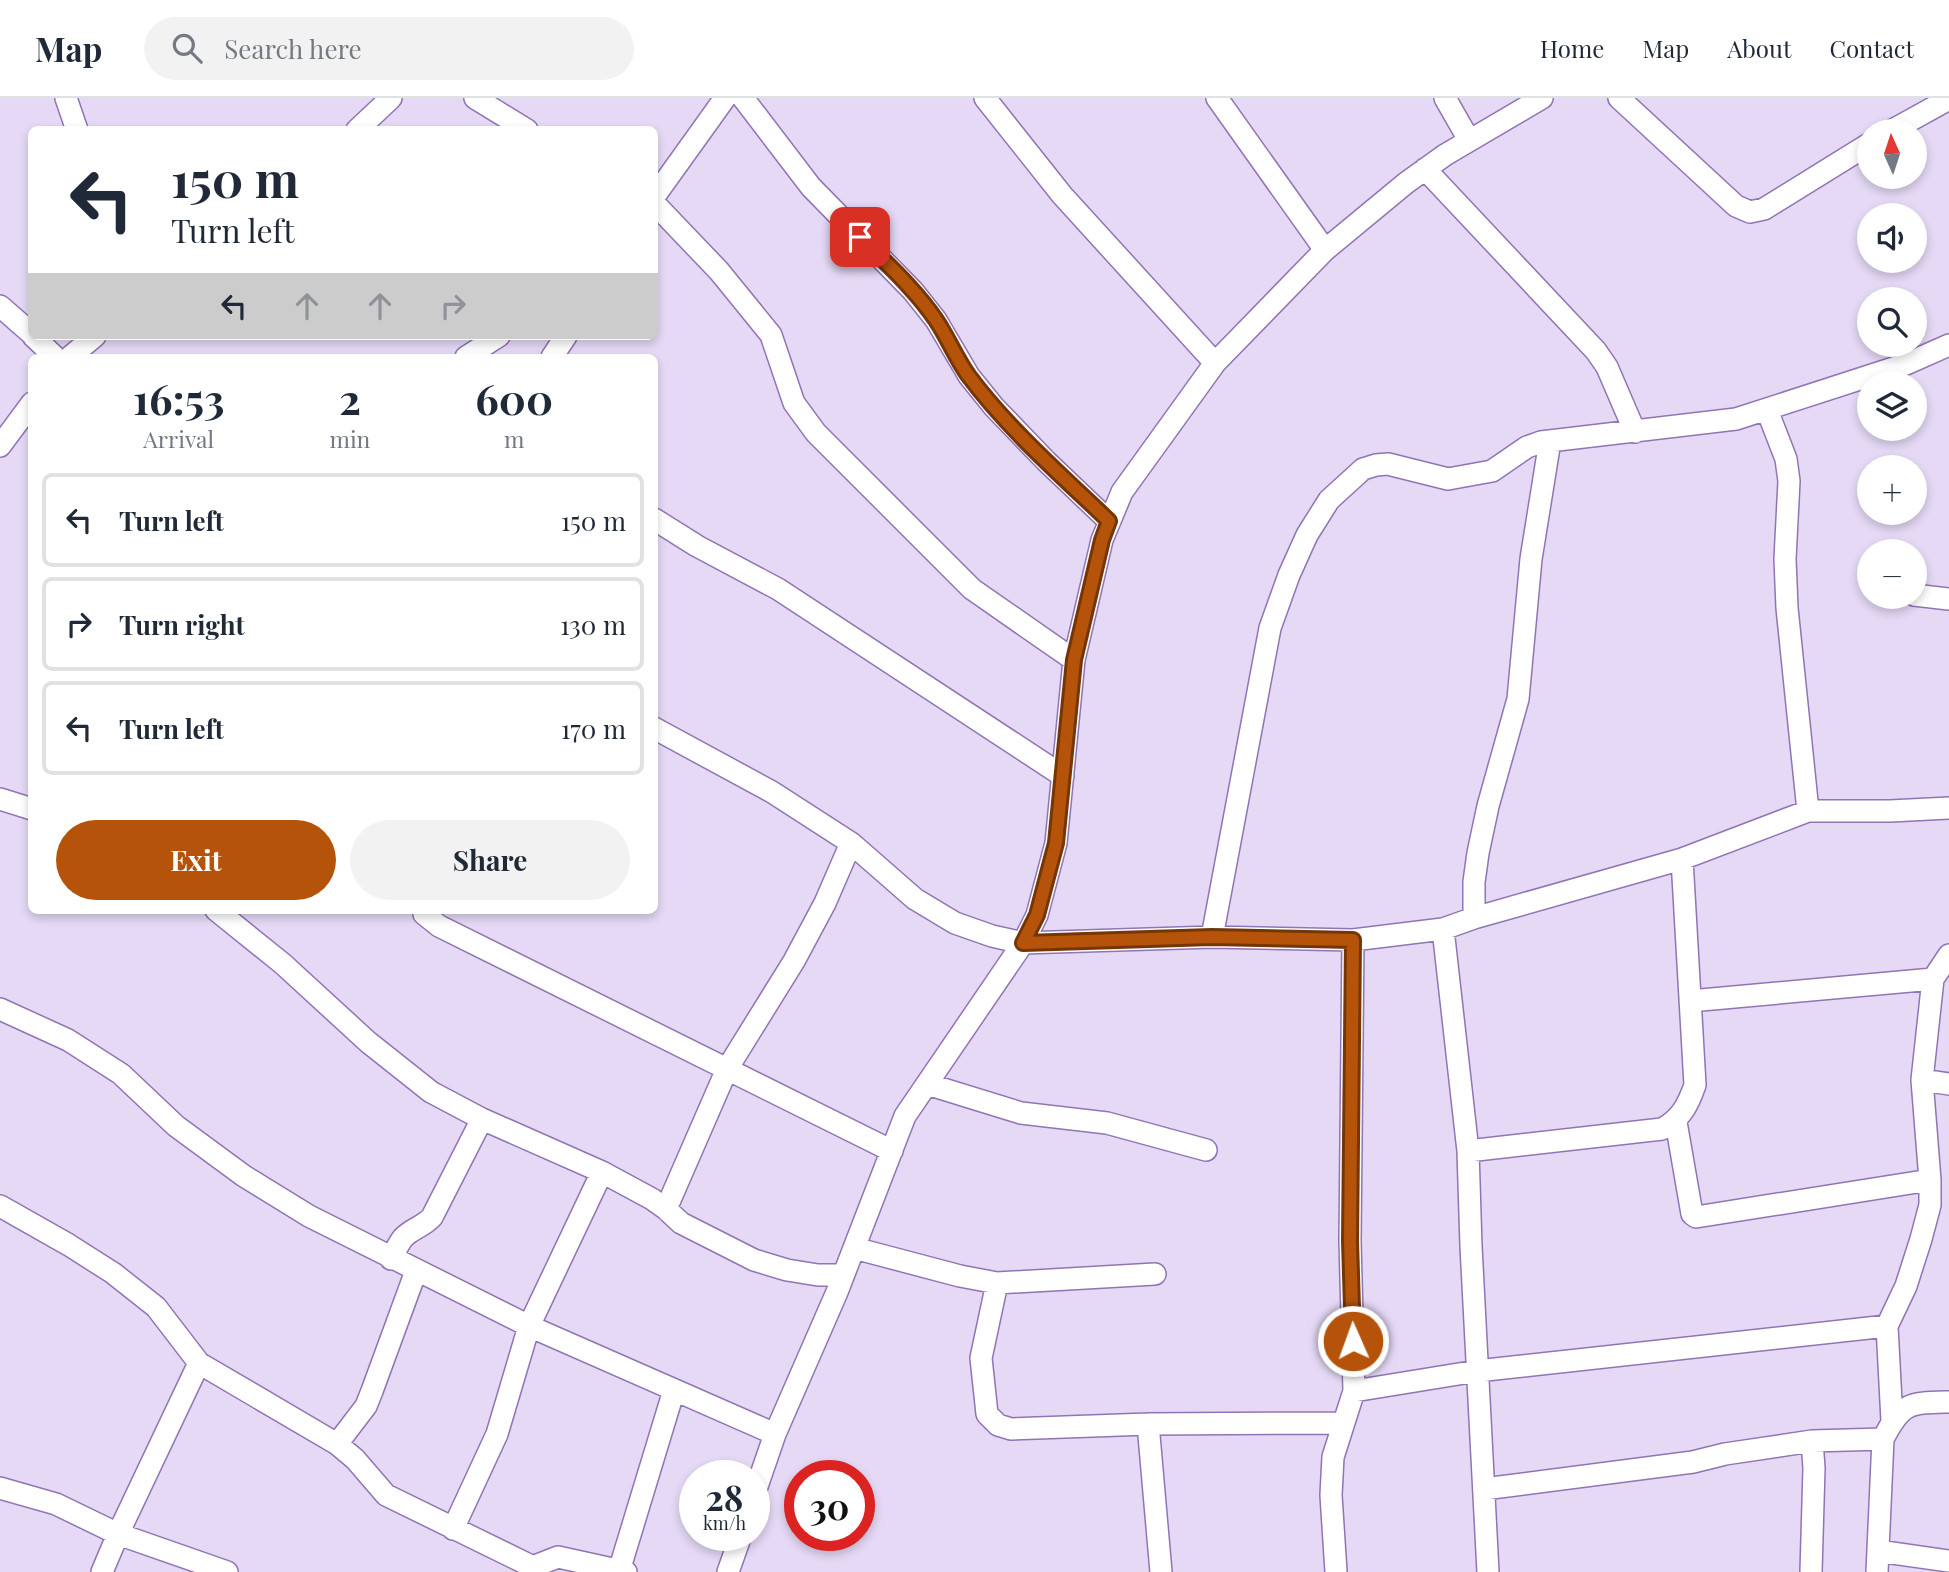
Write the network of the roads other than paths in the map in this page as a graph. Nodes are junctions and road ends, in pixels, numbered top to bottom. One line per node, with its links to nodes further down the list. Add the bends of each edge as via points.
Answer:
1 (65, 98): 13 (street)
2 (391, 98): 14 (street)
3 (475, 98): 15 (street)
4 (725, 98): 19 (street)
5 (743, 98): 37 (street, via 811,187 913,291 994,407)
6 (985, 98): 31 (street, via 1062,195)
7 (1217, 98): 21 (street)
8 (1445, 98): 16 (street)
9 (1542, 98): 16 (street)
10 (1619, 98): 17 (street, via 1737,206 1750,212 1764,209)
11 (1947, 106): 12 (street)
12 (1918, 119)
13 (76, 126)
14 (361, 126)
15 (520, 126)
16 (1469, 140): 18 (street)
17 (1857, 151)
18 (1425, 169): 21 (street); 34 (street, via 1596,351)
19 (658, 191)
20 (658, 207): 41 (street, via 771,335 794,403 816,433 971,589)
21 (1325, 250): 31 (street)
22 (0, 306): 23 (street)
23 (28, 331)
24 (37, 340): 28 (street)
25 (90, 340): 29 (street)
26 (493, 340): 30 (street)
27 (1949, 345): 33 (street)
28 (52, 354)
29 (74, 354)
30 (472, 354)
31 (1215, 363): 37 (street, via 1122,492)
32 (28, 408): 36 (street)
33 (1767, 410): 34 (street, via 1736,419); 47 (street, via 1786,459 1789,481 1787,608)
34 (1634, 432): 35 (street)
35 (1550, 441): 52 (street, via 1531,559 1518,699 1478,853); 54 (street, via 1527,447 1492,471 1448,479 1376,464 1363,469 1329,500 1307,535 1270,628)
36 (0, 446)
37 (1109, 521): 41 (street)
38 (658, 522): 43 (street, via 778,589)
39 (1927, 596): 40 (street)
40 (1949, 599)
41 (1074, 660): 43 (street)
42 (658, 730): 48 (street, via 772,792)
43 (1063, 776): 56 (street, via 1056,843 1037,915)
44 (0, 799): 45 (street)
45 (28, 808)
46 (1949, 808): 47 (street)
47 (1808, 811): 49 (street)
48 (851, 844): 56 (street, via 915,899 955,923); 61 (street, via 794,961)
49 (1682, 859): 52 (street); 59 (street)
50 (221, 914): 65 (street, via 431,1092)
51 (424, 914): 61 (street, via 439,926)
52 (1474, 918): 53 (street)
53 (1443, 929): 55 (street); 69 (street)
54 (1212, 937): 55 (street); 56 (street)
55 (1353, 940): 85 (street, via 1350,1241)
56 (1023, 943): 63 (street)
57 (1949, 955): 58 (street)
58 (1933, 978): 59 (street); 62 (street)
59 (1690, 1001): 66 (street, via 1695,1085)
60 (0, 1009): 75 (street, via 68,1040 121,1074 176,1126 244,1177)
61 (727, 1069): 68 (street); 73 (street)
62 (1922, 1080): 64 (street); 71 (street)
63 (927, 1084): 67 (street, via 1021,1113 1107,1123); 68 (street, via 905,1116)
64 (1949, 1084)
65 (482, 1119): 70 (street); 75 (street, via 432,1217 401,1240)
66 (1676, 1122): 69 (street, via 1662,1129); 71 (street, via 1696,1217)
67 (1206, 1150)
68 (891, 1151): 74 (street)
69 (1468, 1151): 83 (street)
70 (602, 1172): 73 (street); 80 (street)
71 (1930, 1180): 81 (street, via 1922,1239)
72 (0, 1206): 82 (street, via 113,1273 156,1307)
73 (666, 1209): 78 (street, via 681,1223 754,1260 787,1270)
74 (854, 1248): 78 (street); 79 (street)
75 (391, 1259): 76 (street)
76 (416, 1271): 80 (street); 92 (street, via 366,1406)
77 (1155, 1274): 79 (street)
78 (843, 1275): 90 (street)
79 (998, 1283): 88 (street, via 981,1359 987,1415 992,1420 1012,1429)
80 (529, 1326): 84 (street); 96 (street, via 497,1434)
81 (1887, 1326): 83 (street); 89 (street)
82 (199, 1363): 92 (street); 97 (street)
83 (1477, 1371): 85 (street); 95 (street)
84 (674, 1390): 90 (street); 102 (street)
85 (1354, 1391): 87 (street)
86 (1949, 1402): 89 (street, via 1904,1408)
87 (1343, 1423): 88 (street); 107 (street, via 1331,1495)
88 (1148, 1424): 106 (street)
89 (1888, 1430): 91 (street); 99 (street)
90 (775, 1434): 93 (street)
91 (1812, 1441): 95 (street, via 1693,1462); 109 (street)
92 (337, 1444): 96 (street, via 386,1495)
93 (766, 1460)
94 (0, 1488): 97 (street, via 55,1504)
95 (1484, 1489): 108 (street)
96 (453, 1529): 101 (street)
97 (118, 1534): 103 (street); 104 (street)
98 (735, 1551): 105 (street)
99 (1877, 1561): 100 (street)
100 (1949, 1562)
101 (540, 1568): 102 (street, via 558,1557)
102 (622, 1571)
103 (102, 1572)
104 (227, 1572)
105 (728, 1572)
106 (1161, 1572)
107 (1336, 1572)
108 (1488, 1572)
109 (1811, 1572)

